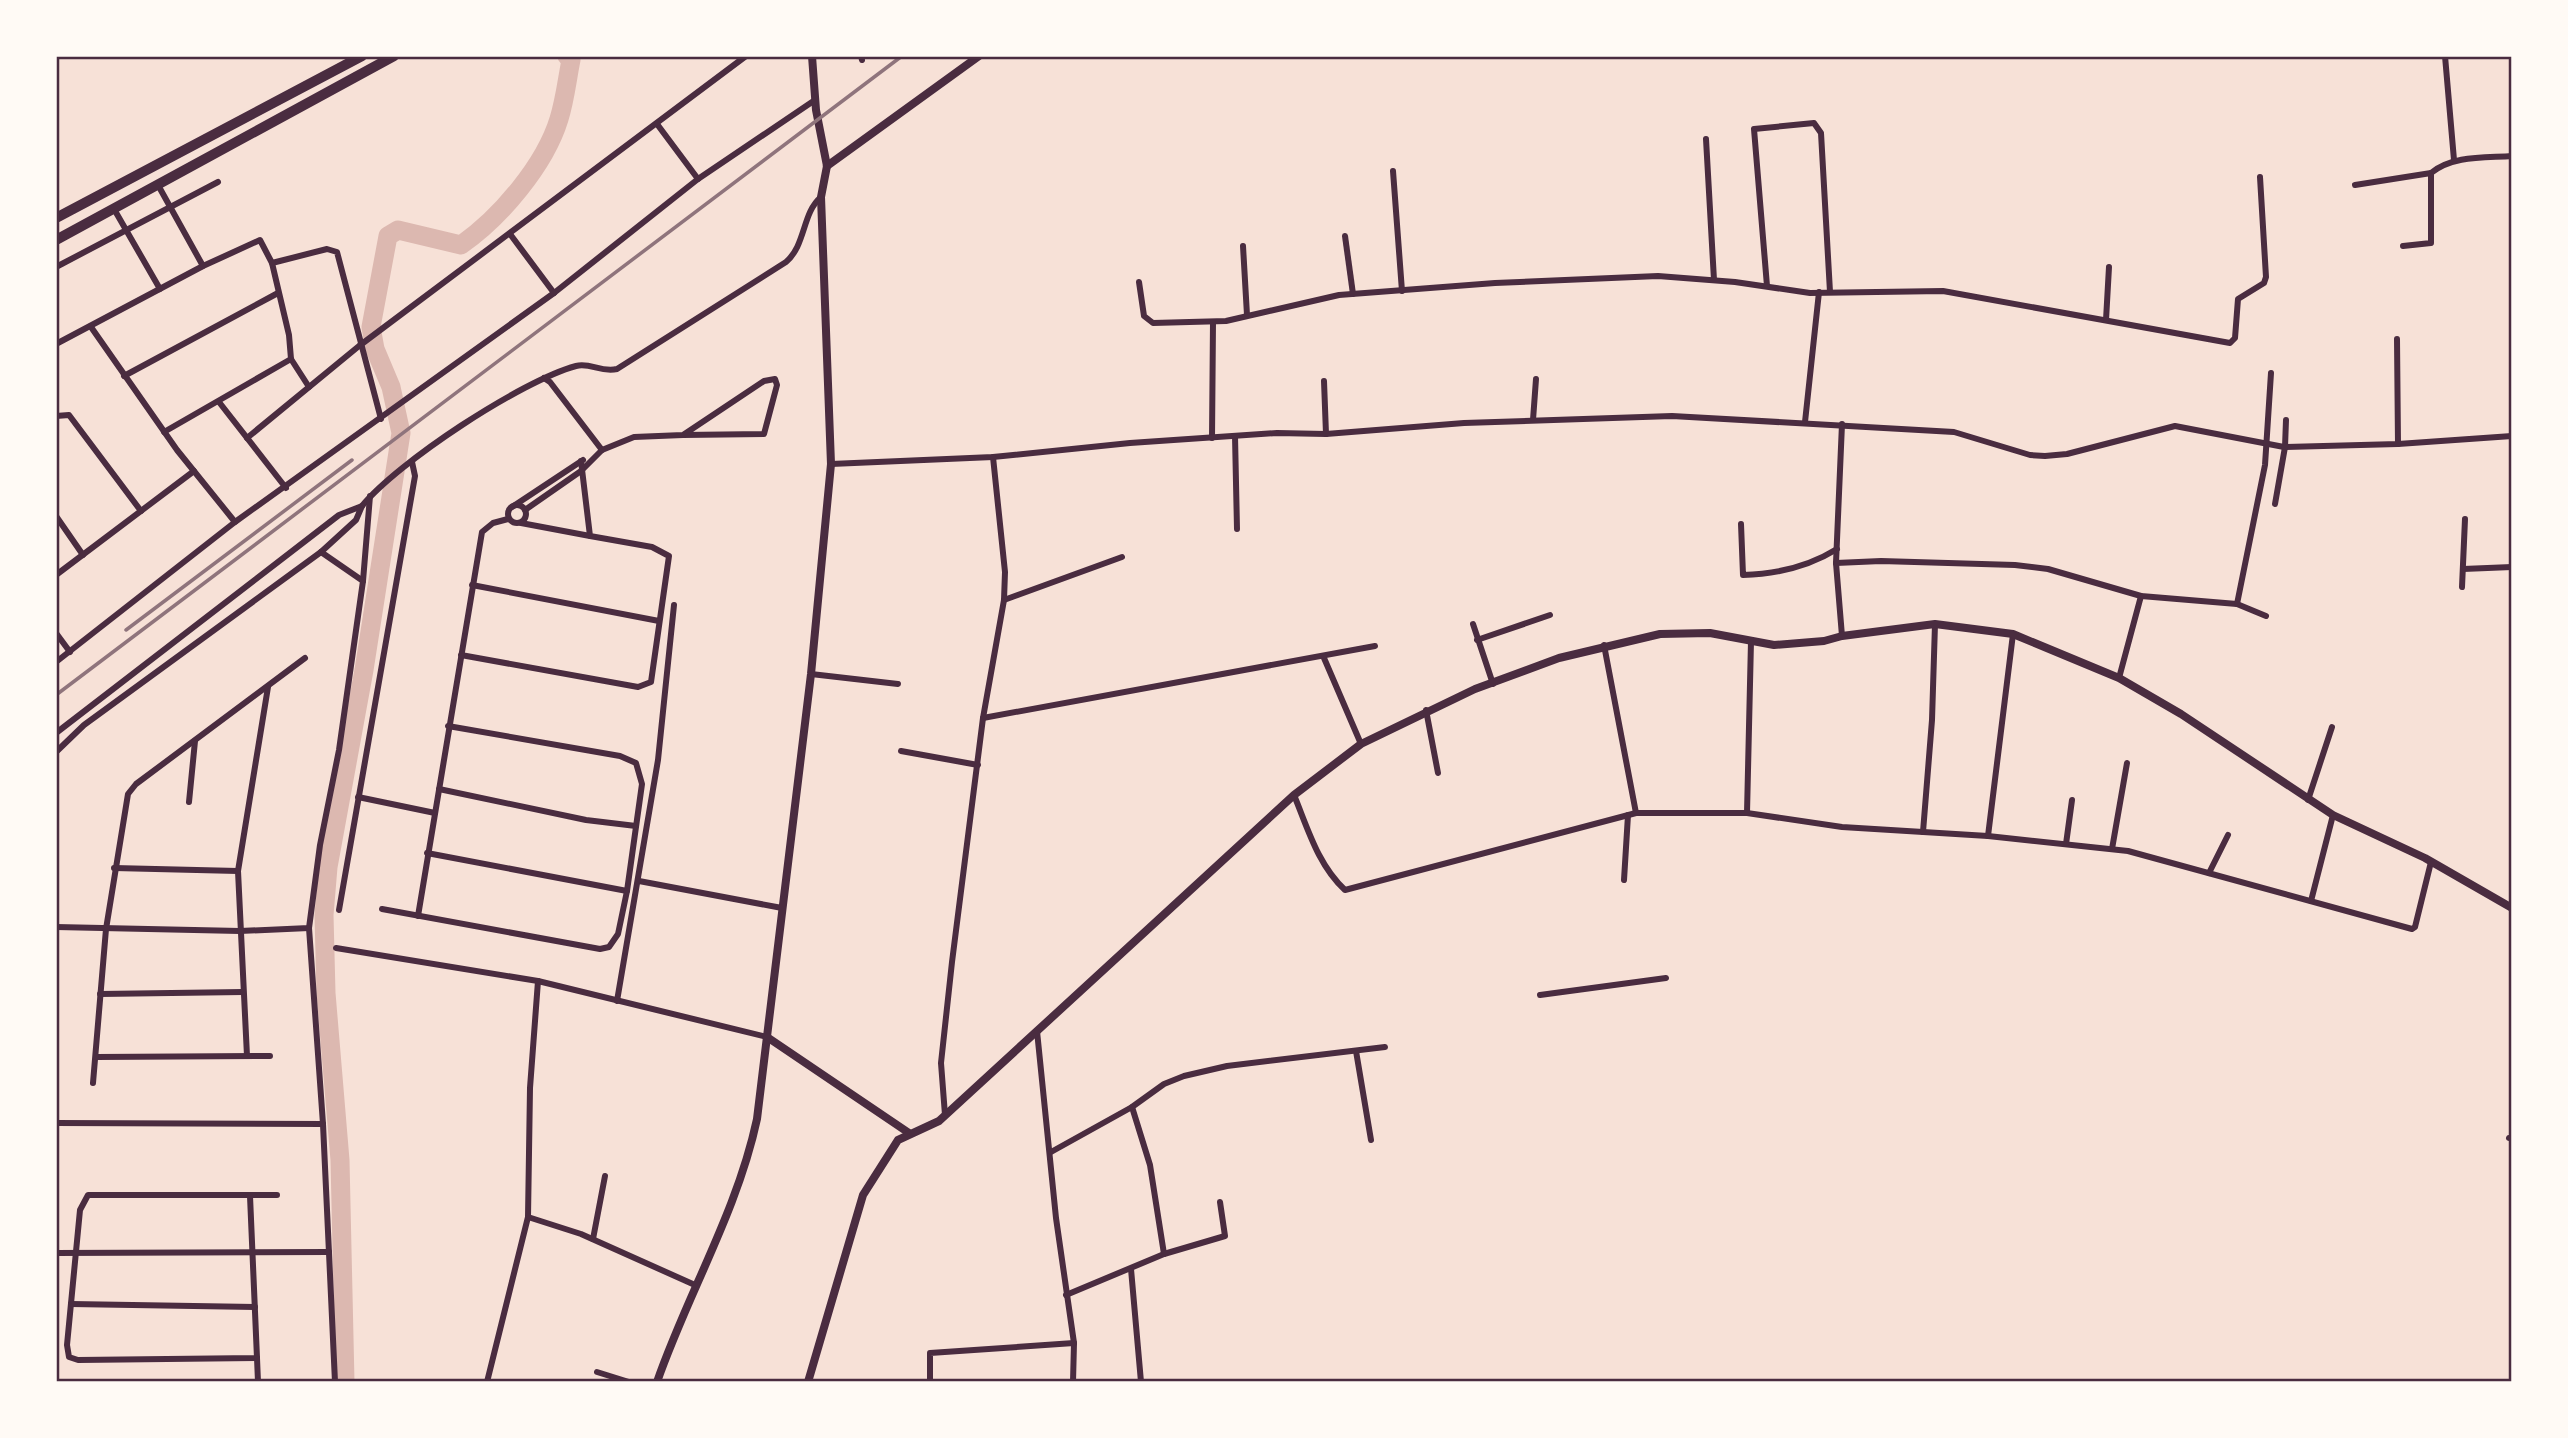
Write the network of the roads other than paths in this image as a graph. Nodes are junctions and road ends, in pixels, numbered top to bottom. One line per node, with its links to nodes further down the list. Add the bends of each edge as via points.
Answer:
1 (362, 56): 25 (highway)
2 (394, 56): 20 (highway)
3 (727, 56): 8 (street)
4 (746, 56): 8 (street)
5 (812, 56): 9 (street)
6 (979, 56): 14 (street)
7 (2445, 56): 13 (street)
8 (734, 65): 10 (street)
9 (815, 100): 14 (street); 18 (street)
10 (657, 124): 18 (street); 27 (street)
11 (1706, 139): 36 (street)
12 (2512, 156): 13 (street)
13 (2454, 160): 16 (street)
14 (827, 166): 22 (street)
15 (1393, 171): 40 (street)
16 (2431, 173): 21 (street); 31 (street, via 2432,239 2424,246)
17 (2260, 177): 47 (street, via 2266,277 2238,299 2234,341)
18 (698, 179): 44 (street)
19 (218, 182): 23 (street)
20 (158, 185): 23 (street); 24 (highway)
21 (2355, 185)
22 (821, 197): 56 (street, via 814,203 798,249 786,262 617,369 601,372 580,365); 82 (street)
23 (170, 207): 26 (street); 33 (street)
24 (114, 209): 26 (street); 29 (highway)
25 (56, 218)
26 (125, 231): 34 (street); 39 (street)
27 (510, 234): 44 (street); 52 (street)
28 (1345, 236): 45 (street)
29 (56, 240)
30 (1243, 246): 46 (street)
31 (2403, 246)
32 (272, 263): 33 (street, via 258,240); 43 (street); 52 (street, via 327,249 337,252)
33 (203, 266): 39 (street)
34 (56, 267)
35 (2109, 267): 47 (street)
36 (1714, 280): 38 (street); 40 (street, via 1630,277)
37 (1139, 282): 48 (street, via 1146,320)
38 (1767, 286): 41 (street); 42 (street, via 1754,129 1814,123 1821,133)
39 (160, 289): 49 (street)
40 (1402, 291): 45 (street)
41 (1819, 292): 42 (street); 65 (street)
42 (1830, 292): 47 (street, via 1943,290)
43 (278, 293): 53 (street); 55 (street)
44 (554, 293): 62 (street)
45 (1353, 294): 46 (street)
46 (1247, 315): 48 (street)
47 (2106, 320)
48 (1213, 322): 73 (street)
49 (91, 327): 51 (street); 55 (street)
50 (2397, 339): 74 (street)
51 (56, 344)
52 (359, 346): 59 (street); 62 (street)
53 (291, 359): 59 (street); 60 (street)
54 (2271, 373): 75 (street)
55 (124, 376): 67 (street)
56 (544, 377): 77 (street); 81 (street)
57 (1536, 379): 63 (street)
58 (1324, 381): 68 (street)
59 (309, 387): 72 (street)
60 (219, 402): 67 (street); 72 (street)
61 (56, 416): 91 (street, via 69,415)
62 (381, 419): 85 (street)
63 (1533, 420): 65 (street, via 1672,416); 68 (street)
64 (2286, 420): 76 (street)
65 (1805, 422): 66 (street)
66 (1842, 424): 75 (street, via 1954,432 2045,456 2175,426); 102 (street)
67 (164, 432): 83 (street)
68 (1326, 434): 70 (street)
69 (683, 435): 69 (street, via 764,434 775,379 764,381); 77 (street, via 634,437)
70 (1235, 436): 73 (street); 99 (street)
71 (2512, 436): 74 (street)
72 (247, 438): 85 (street)
73 (1212, 438): 78 (street)
74 (2398, 444): 76 (street)
75 (2268, 445): 76 (street); 115 (street)
76 (2285, 447): 87 (street)
77 (602, 450): 79 (street)
78 (993, 457): 82 (street); 114 (street)
79 (592, 458): 80 (street); 84 (street)
80 (581, 461): 84 (street); 89 (street)
81 (412, 462): 86 (street); 153 (street, via 415,477)
82 (831, 464): 134 (street)
83 (194, 471): 91 (street); 95 (street)
84 (581, 471): 90 (street); 100 (street)
85 (286, 488): 95 (street)
86 (370, 495): 88 (street); 110 (street)
87 (2275, 504)
88 (362, 506): 98 (street); 101 (street, via 356,520)
89 (512, 506): 90 (street); 93 (street)
90 (524, 510): 96 (street)
91 (141, 511): 104 (street)
92 (56, 516): 104 (street)
93 (509, 519): 96 (street); 111 (street, via 482,532)
94 (2466, 519): 108 (street)
95 (235, 522): 129 (street)
96 (521, 523): 100 (street)
97 (1741, 524): 102 (street, via 1743,575 1797,569)
98 (321, 529): 101 (street); 143 (street)
99 (1237, 529)
100 (590, 536): 119 (street, via 665,552 669,562)
101 (332, 541): 103 (street)
102 (1837, 549): 106 (street)
103 (321, 552): 110 (street); 147 (street, via 84,725)
104 (83, 555): 109 (street)
105 (1122, 558): 114 (street)
106 (1836, 563): 113 (street, via 2015,565 2048,569); 124 (street)
107 (2512, 567): 108 (street)
108 (2463, 569): 112 (street)
109 (56, 575)
110 (363, 581): 183 (street)
111 (472, 585): 119 (street); 130 (street)
112 (2462, 587)
113 (2141, 596): 115 (street); 135 (street)
114 (1004, 600): 140 (street)
115 (2237, 604): 118 (street)
116 (674, 605): 174 (street, via 658,760)
117 (1550, 614): 125 (street)
118 (2266, 616)
119 (659, 621): 130 (street, via 654,677 647,686)
120 (1473, 624): 125 (street)
121 (1936, 624): 123 (street); 124 (street); 163 (street)
122 (56, 633): 129 (street)
123 (2013, 634): 135 (street); 165 (street)
124 (1842, 636): 126 (street, via 1800,644)
125 (1477, 640): 137 (street)
126 (1751, 641): 127 (street, via 1683,631); 159 (street)
127 (1604, 645): 137 (street); 158 (street)
128 (1375, 646): 132 (street)
129 (70, 652): 133 (street)
130 (461, 655): 141 (street)
131 (305, 658): 138 (street)
132 (1324, 658): 140 (street); 145 (street)
133 (56, 662)
134 (810, 674): 136 (street); 177 (street)
135 (2119, 678): 155 (street)
136 (898, 684)
137 (1493, 684): 139 (street)
138 (268, 687): 144 (street); 171 (street)
139 (1426, 710): 145 (street); 150 (street)
140 (983, 718): 149 (street)
141 (448, 726): 151 (street); 162 (street, via 632,760 642,784)
142 (2332, 727): 155 (street)
143 (56, 733)
144 (195, 741): 156 (street); 170 (street, via 128,794)
145 (1361, 744): 152 (street)
146 (901, 751): 149 (street)
147 (56, 752)
148 (2127, 763): 167 (street)
149 (978, 765): 202 (street, via 942,1063)
150 (1438, 773)
151 (439, 789): 157 (street); 162 (street)
152 (1294, 795): 160 (street, via 1318,855 1345,890); 193 (street)
153 (358, 797): 157 (street); 180 (street)
154 (2072, 800): 166 (street)
155 (2308, 800): 161 (street)
156 (189, 802)
157 (435, 813): 168 (street)
158 (1636, 813): 159 (street); 160 (street)
159 (1747, 813): 163 (street, via 1842,827)
160 (1628, 815): 173 (street)
161 (2333, 815): 169 (street); 176 (street)
162 (636, 826): 175 (street)
163 (1923, 832): 165 (street)
164 (2228, 835): 172 (street)
165 (1988, 836): 166 (street)
166 (2066, 844): 167 (street)
167 (2112, 849): 172 (street)
168 (427, 853): 175 (street); 181 (street)
169 (2433, 863): 176 (street, via 2412,929); 178 (street)
170 (114, 868): 171 (street); 184 (street)
171 (238, 871): 185 (street)
172 (2209, 873): 176 (street)
173 (1624, 880)
174 (639, 881): 177 (street); 192 (street)
175 (627, 891): 181 (street, via 618,934 609,947 600,949)
176 (2311, 901)
177 (782, 908): 194 (street)
178 (2512, 908)
179 (382, 909): 181 (street)
180 (339, 910)
181 (418, 916)
182 (56, 927): 184 (street)
183 (309, 928): 185 (street); 204 (street)
184 (106, 929): 185 (street); 190 (street)
185 (240, 931): 189 (street)
186 (336, 948): 188 (street)
187 (1665, 978): 191 (street)
188 (538, 981): 192 (street); 212 (street)
189 (243, 992): 190 (street); 197 (street)
190 (100, 994): 199 (street)
191 (1540, 995)
192 (617, 1002): 194 (street)
193 (1037, 1031): 202 (street); 207 (street)
194 (767, 1037): 205 (street); 220 (street, via 748,1160)
195 (1385, 1047): 196 (street)
196 (1356, 1051): 201 (street, via 1227,1066 1184,1076); 206 (street)
197 (247, 1056): 198 (street); 199 (street)
198 (270, 1056)
199 (96, 1057): 200 (street)
200 (93, 1083)
201 (1132, 1107): 207 (street); 218 (street, via 1150,1165)
202 (945, 1115): 205 (street, via 925,1129)
203 (56, 1123): 204 (street)
204 (323, 1124): 215 (street)
205 (909, 1133): 232 (street, via 898,1140 863,1195)
206 (1371, 1140)
207 (1051, 1152): 221 (street)
208 (605, 1176): 213 (street)
209 (277, 1195): 210 (street)
210 (250, 1196): 214 (street); 217 (street, via 88,1195 80,1210)
211 (1220, 1202): 218 (street, via 1225,1236)
212 (528, 1217): 213 (street); 229 (street)
213 (593, 1239): 220 (street)
214 (253, 1251): 215 (street); 217 (street); 223 (street)
215 (329, 1252): 228 (street)
216 (56, 1253): 217 (street)
217 (76, 1253): 222 (street)
218 (1164, 1254): 219 (street)
219 (1131, 1269): 221 (street); 235 (street)
220 (695, 1285): 231 (street)
221 (1066, 1295): 224 (street)
222 (71, 1304): 223 (street); 225 (street, via 67,1345 72,1359)
223 (256, 1307): 225 (street)
224 (1074, 1343): 233 (street, via 930,1353); 234 (street)
225 (257, 1358): 227 (street)
226 (597, 1372): 230 (street)
227 (258, 1382)
228 (335, 1382)
229 (486, 1382)
230 (629, 1382)
231 (657, 1382)
232 (808, 1382)
233 (930, 1382)
234 (1073, 1382)
235 (1141, 1382)

